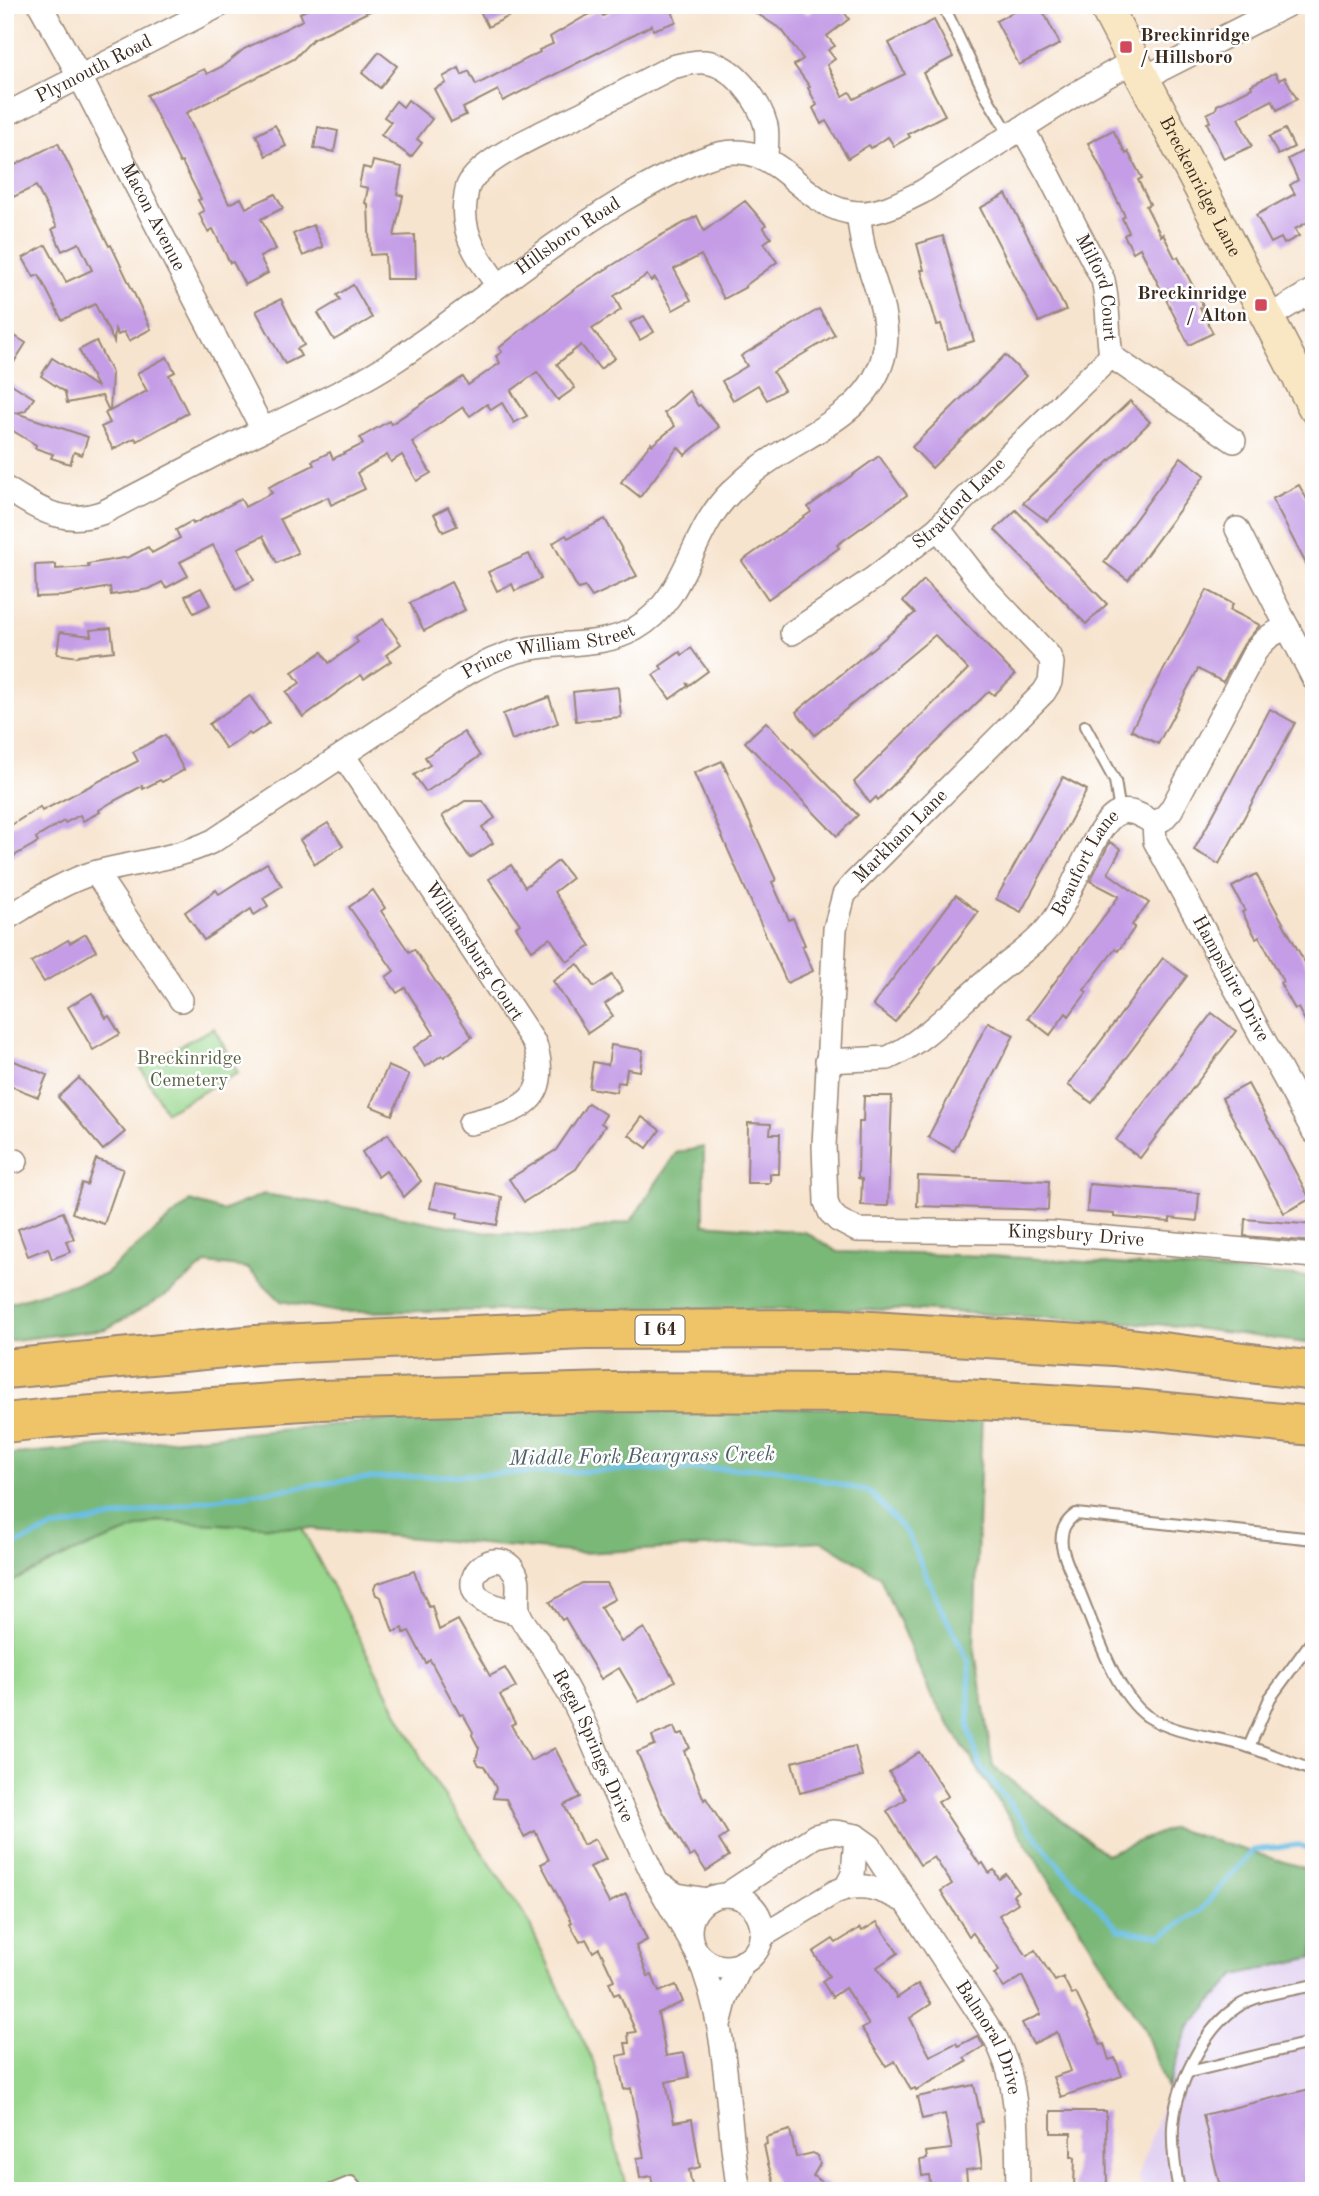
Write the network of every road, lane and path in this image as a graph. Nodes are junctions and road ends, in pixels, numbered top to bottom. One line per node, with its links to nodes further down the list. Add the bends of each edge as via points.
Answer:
1 (40, 5): 7 (street, Macon Avenue)
2 (220, 5): 7 (street, Plymouth Road)
3 (943, 5): 9 (lane, via 988,99)
4 (1105, 5): 6 (main road, Breckenridge Lane)
5 (1287, 5): 6 (street)
6 (1138, 70): 9 (street, via 1077,93); 14 (main road, Breckenridge Lane)
7 (80, 77): 8 (street, Plymouth Road); 17 (street, Macon Avenue)
8 (5, 116)
9 (1016, 133): 11 (street, via 922,192 896,205); 15 (street, Milford Court, via 1049,175 1102,280)
10 (766, 159): 11 (street, Hillsboro Road, via 826,202); 12 (street, Hillsboro Road, via 732,152 687,165 581,226); 12 (street, via 766,127 738,79 706,62 672,67 534,137 476,174 467,188 467,232 478,259)
11 (858, 213): 26 (street, Prince William Street, via 884,316 886,342 879,370 861,397 838,417 760,467 722,501 705,524 666,603 623,635 526,649 486,662)
12 (498, 285): 17 (street, Hillsboro Road, via 393,362)
13 (1314, 290): 14 (street)
14 (1267, 318): 16 (main road, Breckenridge Lane)
15 (1111, 356): 18 (street, Milford Court); 20 (street, Stratford Lane)
16 (1314, 407)
17 (263, 430): 19 (street, Hillsboro Road, via 96,515 70,519 48,514)
18 (1234, 441)
19 (5, 488)
20 (938, 528): 23 (street, Stratford Lane); 32 (street, Markham Lane, via 983,586 1049,656 1050,682 844,895 835,929)
21 (1237, 529): 22 (street)
22 (1288, 628): 24 (street); 28 (street, Beaufort Lane, via 1264,640 1171,810)
23 (792, 633)
24 (1314, 679)
25 (1085, 726): 27 (lane, via 1115,780)
26 (343, 755): 29 (street, Prince William Street, via 212,841 168,858); 33 (street, Williamsburg Court, via 535,1044 540,1073 528,1102)
27 (1120, 812): 28 (street, Beaufort Lane, via 1138,814); 32 (street, Beaufort Lane, via 1099,834 1055,918 936,1026 888,1058)
28 (1154, 823): 34 (street, Hampshire Drive, via 1155,841)
29 (96, 873): 30 (street, Prince William Street, via 55,889); 31 (street)
30 (5, 919)
31 (181, 1000)
32 (827, 1061): 35 (street, Markham Lane, via 826,1202)
33 (470, 1123)
34 (1314, 1132)
35 (838, 1220): 36 (street, Kingsbury Drive, via 857,1230 1051,1233)
36 (1314, 1256)
37 (5, 1369): 38 (highway, I 64, via 270,1344 585,1330 839,1329 1114,1346)
38 (1314, 1371)
39 (5, 1423): 40 (highway, via 318,1400 624,1392 861,1393 1135,1409)
40 (1314, 1426)
41 (1314, 1539): 44 (lane, via 1076,1514 1066,1521 1062,1545 1068,1564 1130,1699 1146,1715 1166,1725)
42 (519, 1614): 47 (street, Regal Springs Drive, via 573,1701)
43 (1314, 1638): 44 (lane, via 1270,1698)
44 (1248, 1747): 45 (lane)
45 (1314, 1772)
46 (856, 1836): 48 (street, via 853,1874); 49 (street, via 833,1832 815,1836); 50 (street, Balmoral Drive, via 870,1846)
47 (657, 1884): 49 (street, via 692,1899); 52 (street, Regal Springs Drive)
48 (847, 1886): 50 (street, via 867,1886); 51 (street)
49 (717, 1897): 51 (street, via 738,1897 749,1903 757,1913); 52 (street, via 696,1910 691,1921)
50 (906, 1902): 61 (street, Balmoral Drive, via 1005,2059 1016,2112)
51 (761, 1937): 53 (street, via 757,1949)
52 (694, 1948): 53 (street, via 709,1964 726,1967); 55 (street, Regal Springs Drive, via 706,1972)
53 (743, 1962): 55 (street, Regal Springs Drive)
54 (1314, 1985): 57 (lane, via 1250,1999 1236,2007 1205,2040)
55 (719, 2021): 60 (street, Regal Springs Drive)
56 (1314, 2042): 57 (lane)
57 (1189, 2072): 62 (lane, via 1173,2126)
58 (329, 2191): 59 (lane, via 351,2182)
59 (359, 2191)
60 (739, 2191)
61 (1018, 2191)
62 (1179, 2191)

